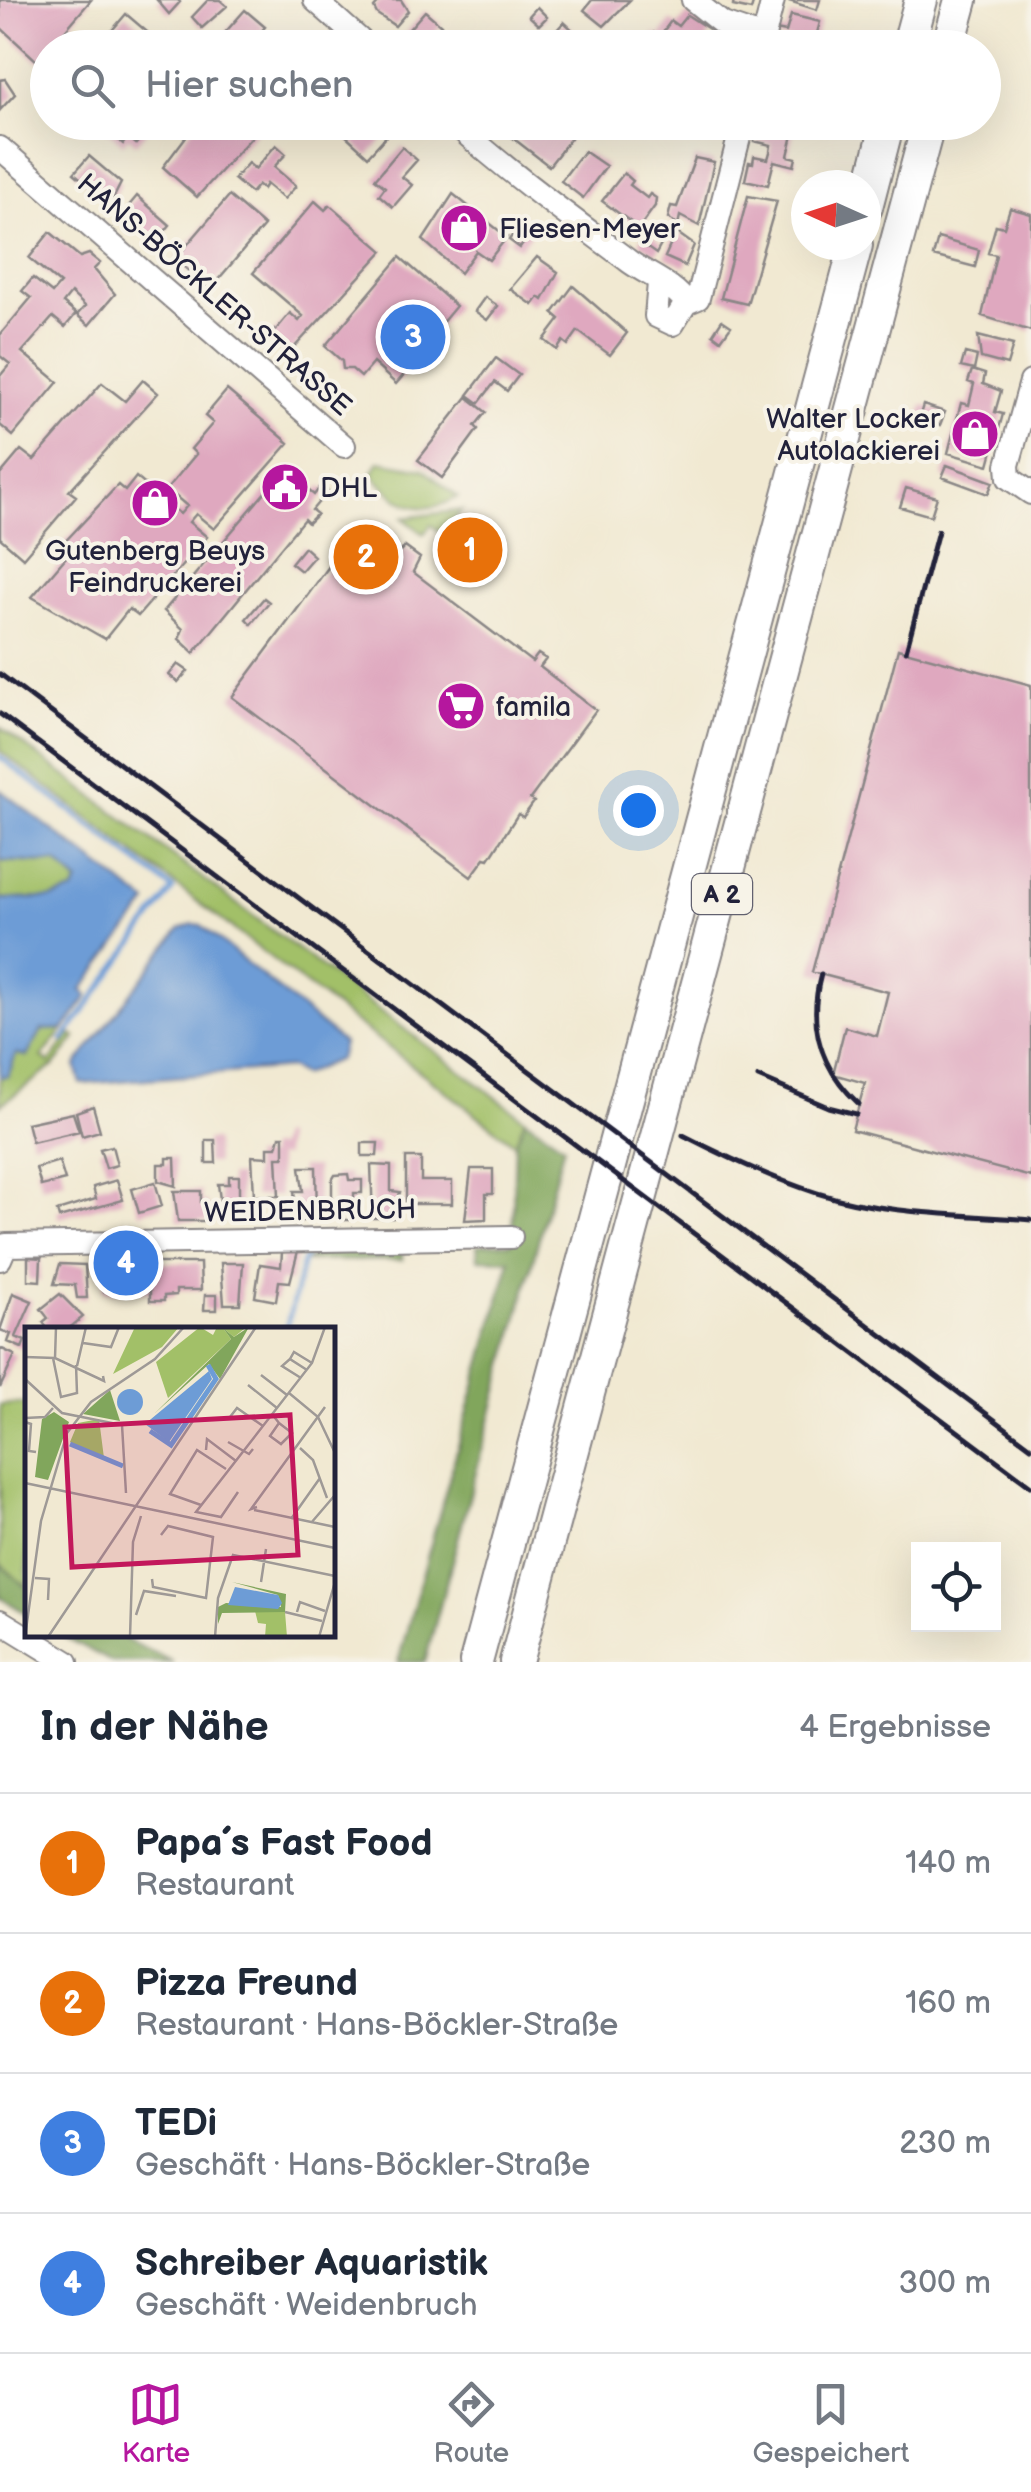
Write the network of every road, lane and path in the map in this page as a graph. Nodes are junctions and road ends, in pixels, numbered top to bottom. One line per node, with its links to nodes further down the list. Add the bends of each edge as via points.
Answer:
1 (314, 0): 6 (street)
2 (693, 0): 7 (street)
3 (773, 0): 8 (street)
4 (921, 0): 9 (highway)
5 (961, 0): 10 (highway)
6 (348, 30)
7 (735, 30)
8 (765, 30)
9 (913, 30)
10 (953, 30)
11 (473, 140): 12 (street, via 658,283 654,306 662,322 673,324 686,303 698,298)
12 (738, 140)
13 (883, 140): 16 (highway)
14 (924, 140): 28 (highway, A 2)
15 (0, 148): 19 (street, HANS-BÖCKLER-STRASSE)
16 (875, 170)
17 (852, 260): 27 (highway, A 2)
18 (1031, 382): 20 (street, via 1008,465 1009,478)
19 (344, 446)
20 (1031, 494)
21 (511, 1237): 22 (street, WEIDENBRUCH, via 6,1245)
22 (0, 1259)
23 (0, 1622): 25 (street)
24 (25, 1637): 26 (street)
25 (25, 1637)
26 (67, 1662)
27 (476, 1662)
28 (516, 1662)

